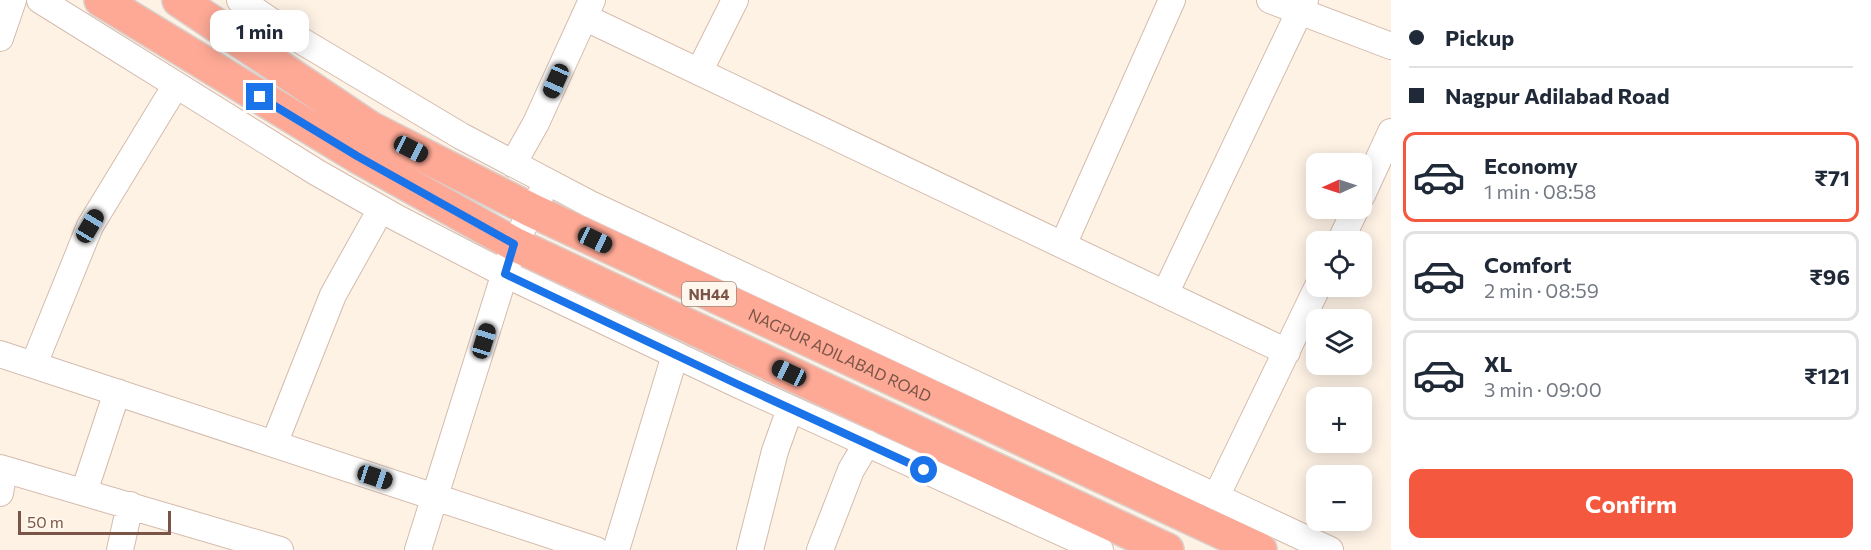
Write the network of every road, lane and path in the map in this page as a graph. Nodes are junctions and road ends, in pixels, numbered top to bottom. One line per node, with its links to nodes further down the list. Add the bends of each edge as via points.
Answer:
1 (13, 0): 11 (street)
2 (40, 0): 14 (street)
3 (102, 0): 22 (highway, NH44, via 357,156)
4 (179, 0): 20 (highway, NAGPUR ADILABAD ROAD / NH44, via 370,128)
5 (240, 0): 16 (street, via 290,34)
6 (735, 0): 13 (street)
7 (1172, 0): 21 (street)
8 (1270, 0): 9 (street)
9 (1302, 6): 12 (street); 23 (street)
10 (588, 8): 13 (street); 16 (street)
11 (0, 38)
12 (1391, 46)
13 (699, 72): 21 (street)
14 (176, 85): 19 (street); 28 (street, via 90,226)
15 (1391, 132): 17 (street)
16 (513, 164): 18 (street)
17 (1372, 173)
18 (548, 182): 20 (street); 36 (street)
19 (381, 209): 22 (street); 32 (street, via 333,295)
20 (531, 210): 22 (street); 47 (highway, NAGPUR ADILABAD ROAD / NH44)
21 (1063, 245): 23 (street)
22 (510, 259): 27 (street); 35 (street); 46 (highway, NH44)
23 (1165, 294): 25 (street)
24 (1313, 297): 25 (street)
25 (1287, 352): 36 (street)
26 (0, 354): 28 (street)
27 (675, 355): 30 (street); 42 (street)
28 (34, 364): 29 (street)
29 (117, 392): 32 (street); 34 (street)
30 (790, 408): 31 (street); 43 (street)
31 (867, 443): 44 (street, via 851,470); 45 (street)
32 (274, 444): 35 (street)
33 (1, 477): 34 (street)
34 (84, 492): 37 (street)
35 (435, 497): 40 (street); 41 (street)
36 (1216, 497): 48 (street)
37 (130, 505): 38 (street); 39 (street)
38 (271, 549)
39 (120, 550)
40 (418, 550)
41 (596, 550)
42 (616, 550)
43 (750, 550)
44 (820, 550)
45 (1100, 550)
46 (1167, 550)
47 (1260, 550)
48 (1330, 550)

